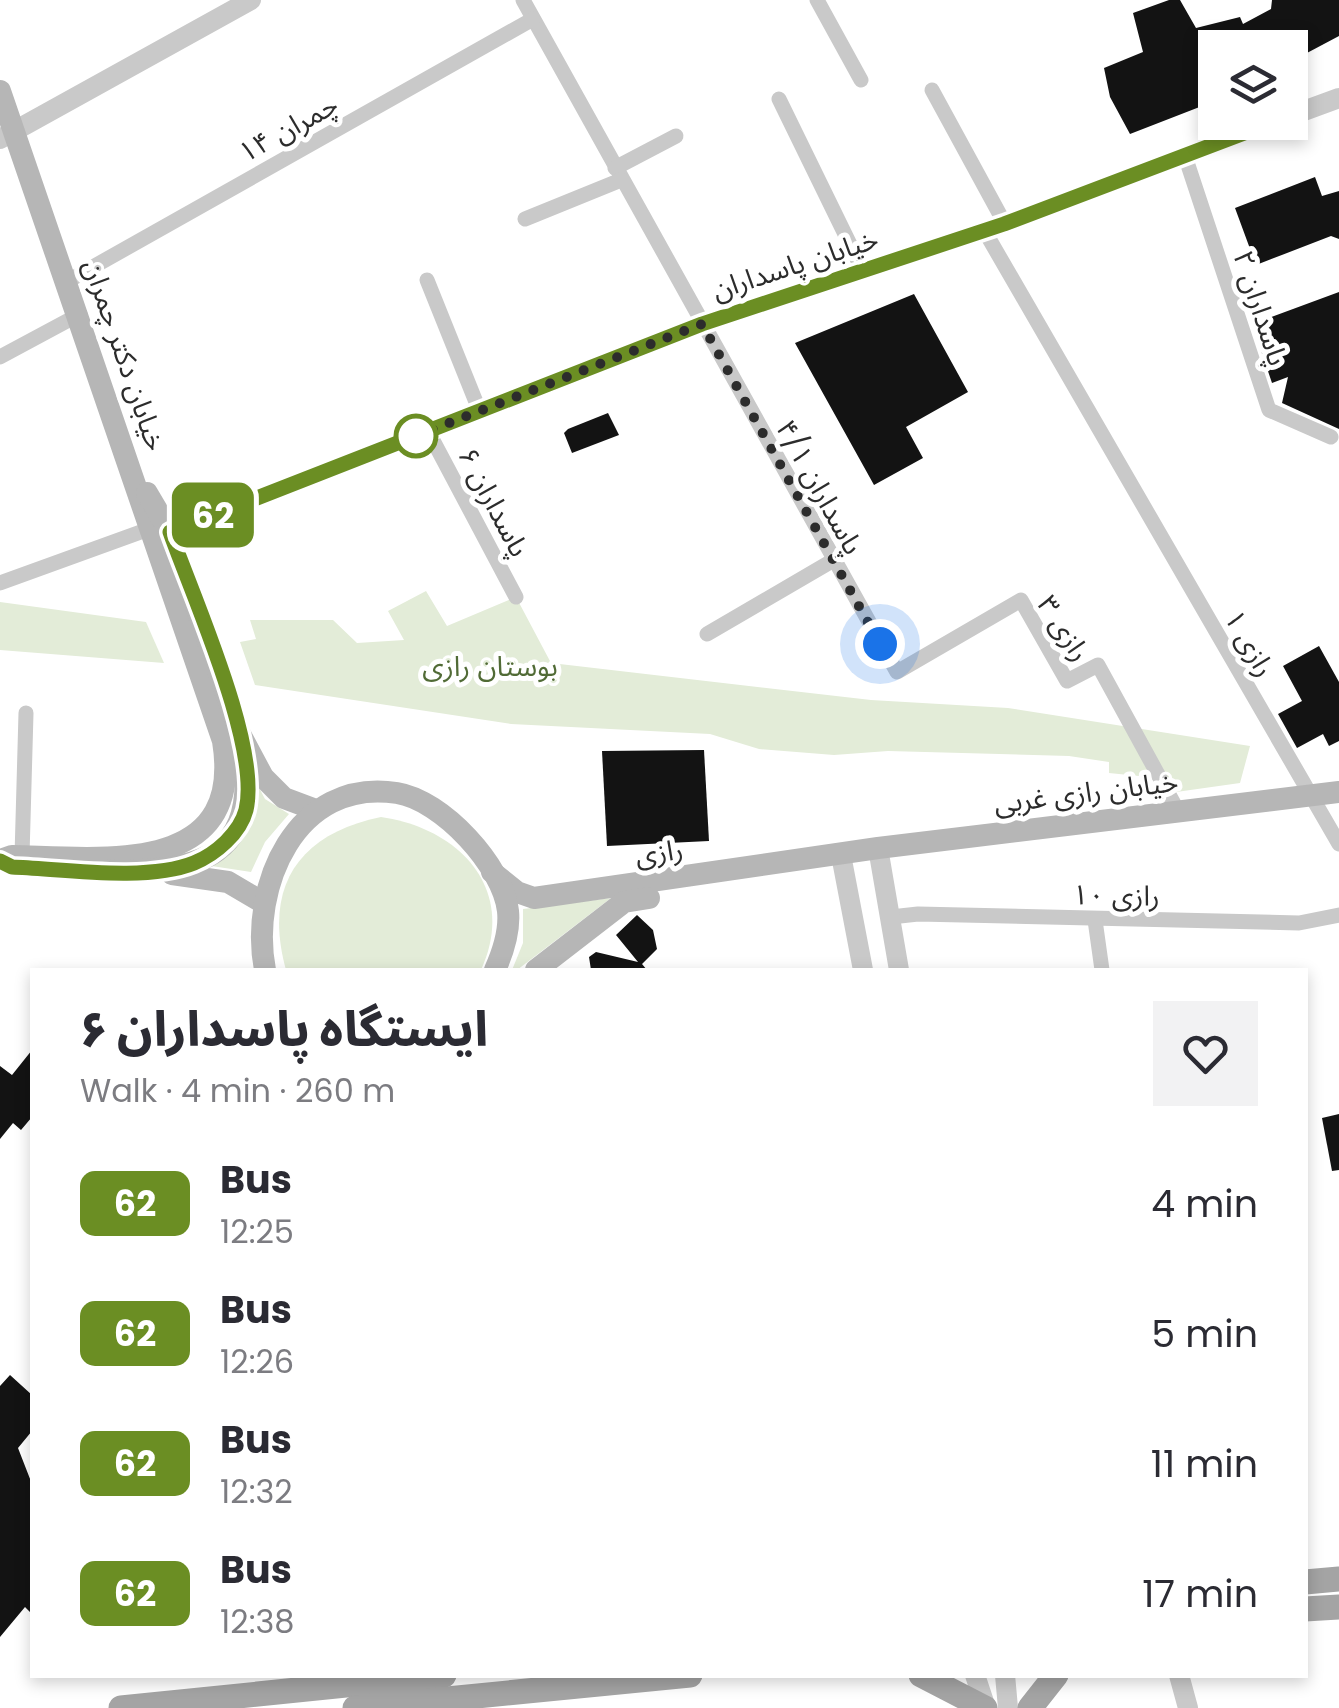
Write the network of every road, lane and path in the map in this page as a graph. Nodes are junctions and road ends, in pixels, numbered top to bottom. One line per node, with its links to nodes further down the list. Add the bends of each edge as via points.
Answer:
1 (251, 0): 11 (street)
2 (523, 0): 4 (street, پاسداران ۴/۱)
3 (817, 0): 5 (street)
4 (533, 19): 15 (street, پاسداران ۴/۱); 20 (street, چمران ۱۴)
5 (861, 80)
6 (932, 90): 17 (street, رازی ۱)
7 (0, 92): 11 (main road, خیابان دکتر چمران)
8 (1339, 98): 10 (street)
9 (778, 99): 18 (street)
10 (1308, 109)
11 (7, 135): 20 (main road, خیابان دکتر چمران)
12 (676, 136): 15 (street)
13 (1226, 140): 14 (street, خیابان پاسداران)
14 (1185, 156): 17 (street, خیابان پاسداران); 26 (street, پاسداران ۲, via 1269,410)
15 (618, 174): 16 (street); 22 (street, پاسداران ۴/۱)
16 (525, 219)
17 (994, 227): 18 (street, خیابان پاسداران); 36 (street, رازی ۱)
18 (864, 270): 22 (street, خیابان پاسداران)
19 (427, 280): 24 (street)
20 (68, 281): 21 (main road, خیابان دکتر چمران)
21 (80, 314): 23 (street); 27 (main road, خیابان دکتر چمران)
22 (702, 324): 24 (street, خیابان پاسداران); 28 (street, پاسداران ۴/۱)
23 (0, 357)
24 (480, 412): 25 (street, خیابان پاسداران)
25 (428, 432): 27 (street, خیابان پاسداران); 30 (street, پاسداران ۶)
26 (1331, 437)
27 (160, 530): 29 (street); 34 (main road); 41 (main road, خیابان دکتر چمران, via 223,741 226,785 208,824 170,850 147,855)
28 (832, 562): 31 (street); 32 (street, پاسداران ۴/۱)
29 (0, 582)
30 (516, 597)
31 (708, 634)
32 (896, 672): 38 (street, رازی ۳, via 1021,600 1068,682 1098,665)
33 (26, 712): 41 (street)
34 (240, 734): 37 (main road, via 263,777 284,798); 43 (main road, via 248,789 234,834 194,864)
35 (1339, 792): 36 (main road, خیابان رازی غربی)
36 (1310, 796): 38 (main road, خیابان رازی غربی); 39 (street)
37 (316, 810): 44 (main road, via 354,796 398,793 436,810 466,835); 45 (main road, via 282,849)
38 (1178, 811): 40 (main road, خیابان رازی غربی)
39 (1339, 844)
40 (878, 848): 42 (main road, خیابان رازی غربی); 47 (street)
41 (8, 859): 43 (main road, via 12,867)
42 (842, 862): 44 (main road, رازی, via 534,898); 49 (street); 52 (main road, رازی, via 624,902)
43 (154, 872): 45 (main road, via 228,882)
44 (492, 872): 51 (main road, via 508,910)
45 (262, 902): 50 (main road)
46 (1339, 915): 48 (street, رازی ۱۰, via 1299,923)
47 (891, 917): 48 (street, رازی ۱۰); 49 (street); 54 (street)
48 (1095, 920): 55 (street)
49 (854, 922): 53 (street)
50 (265, 968)
51 (497, 968)
52 (539, 968)
53 (863, 968)
54 (899, 968)
55 (1102, 968)
56 (1339, 1580): 57 (main road)
57 (1308, 1582)
58 (1339, 1606): 59 (main road)
59 (1308, 1610)
60 (415, 1678): 67 (main road)
61 (660, 1678): 68 (main road)
62 (927, 1678): 69 (main road)
63 (976, 1678): 69 (street)
64 (1005, 1678): 70 (street)
65 (1054, 1678): 71 (main road)
66 (1180, 1678): 72 (street)
67 (121, 1708)
68 (355, 1708)
69 (986, 1708)
70 (1008, 1708)
71 (1030, 1708)
72 (1188, 1708)

